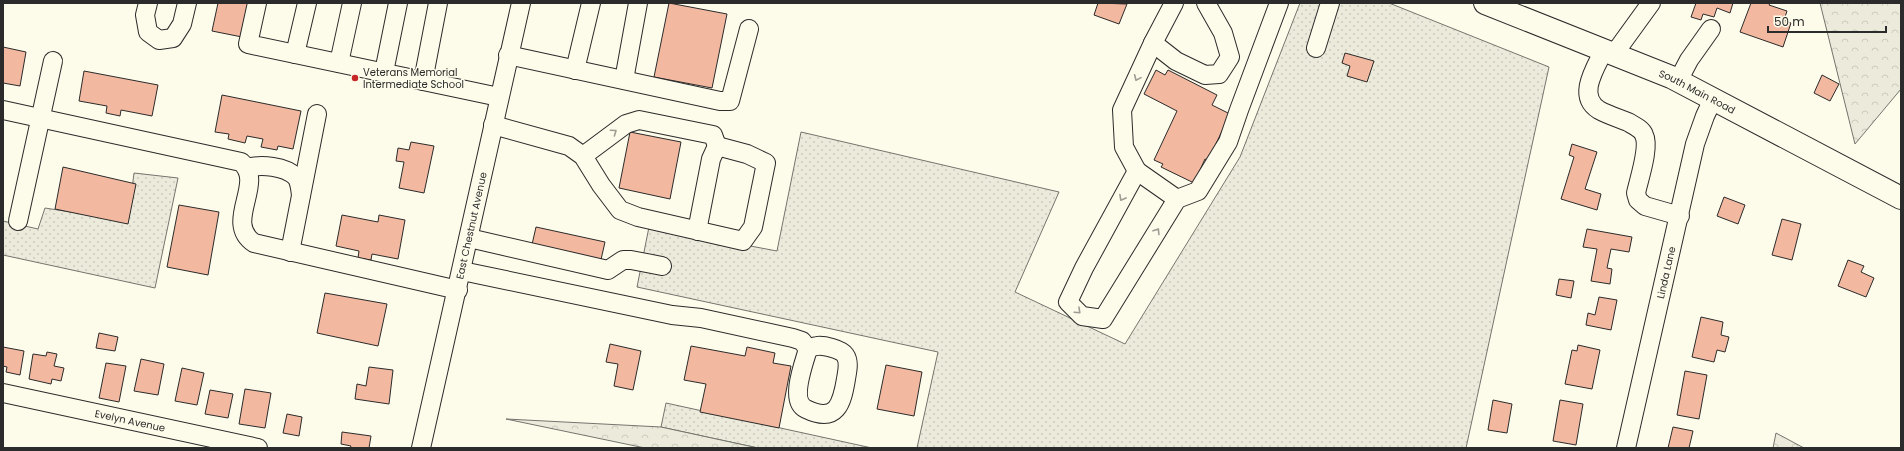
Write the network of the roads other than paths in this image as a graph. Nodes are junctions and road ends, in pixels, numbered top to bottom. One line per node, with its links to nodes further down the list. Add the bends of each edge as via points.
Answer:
1 (148, 3): 2 (street, via 145,15 148,32 160,40 174,38 182,24)
2 (187, 3)
3 (257, 3): 23 (street, via 248,44)
4 (306, 3): 23 (street)
5 (352, 3): 26 (street)
6 (398, 3): 28 (street)
7 (438, 3): 30 (street)
8 (521, 3): 24 (street, East Chestnut Avenue)
9 (590, 3): 27 (street)
10 (638, 3): 29 (street)
11 (1174, 3): 20 (street)
12 (1206, 3): 20 (street, via 1223,33 1230,57 1219,74 1205,75 1176,61)
13 (1279, 3): 43 (street, via 1228,142 1198,191)
14 (1330, 3): 21 (street)
15 (1485, 3): 17 (main road, South Main Road)
16 (1651, 3): 22 (street)
17 (1518, 9): 22 (main road, South Main Road)
18 (749, 29): 29 (street, via 730,101)
19 (1711, 29): 31 (street)
20 (1153, 43): 41 (street, one-way to 41, via 1122,110 1124,147)
21 (1316, 48)
22 (1609, 52): 31 (main road, South Main Road); 45 (street, via 1591,77 1587,91 1590,101 1598,109 1635,125 1644,134 1646,146 1636,193 1638,200 1645,206)
23 (296, 54): 26 (street)
24 (508, 55): 27 (street); 32 (street, East Chestnut Avenue)
25 (53, 61): 36 (street)
26 (339, 63): 28 (street)
27 (575, 70): 29 (street)
28 (384, 72): 30 (street)
29 (624, 80)
30 (423, 81): 32 (street)
31 (1678, 81): 33 (main road, South Main Road)
32 (499, 97): 37 (street, East Chestnut Avenue)
33 (1713, 99): 44 (main road, South Main Road); 45 (street, Linda Lane, via 1695,144)
34 (3, 110): 36 (street)
35 (317, 114): 42 (street)
36 (40, 117): 40 (street, via 241,162); 46 (street)
37 (493, 125): 39 (street, via 570,146); 48 (street, East Chestnut Avenue)
38 (717, 146): 39 (street, one-way to 38, via 622,127 639,120 713,135); 47 (street, via 711,159); 47 (street, via 747,154 766,163 753,227 743,242)
39 (583, 156): 47 (street, via 620,210 638,217)
40 (247, 168): 42 (street, via 258,166 288,171 298,180); 49 (street, via 250,178 242,224 244,233 254,243)
41 (1137, 171): 43 (street); 43 (street, one-way to 43, via 1068,302 1082,316 1103,319)
42 (301, 195): 49 (street)
43 (1178, 198)
44 (1901, 198)
45 (1680, 216): 57 (street, Linda Lane)
46 (18, 221)
47 (697, 231)
48 (469, 238): 50 (street, via 608,270 623,260); 51 (street, East Chestnut Avenue)
49 (290, 252): 52 (street)
50 (662, 266)
51 (462, 272): 52 (street, East Chestnut Avenue); 53 (street, via 793,338 802,342)
52 (458, 290): 56 (street, East Chestnut Avenue)
53 (808, 349)
54 (3, 393): 55 (street, Evelyn Avenue)
55 (258, 448)
56 (421, 448)
57 (1626, 448)

